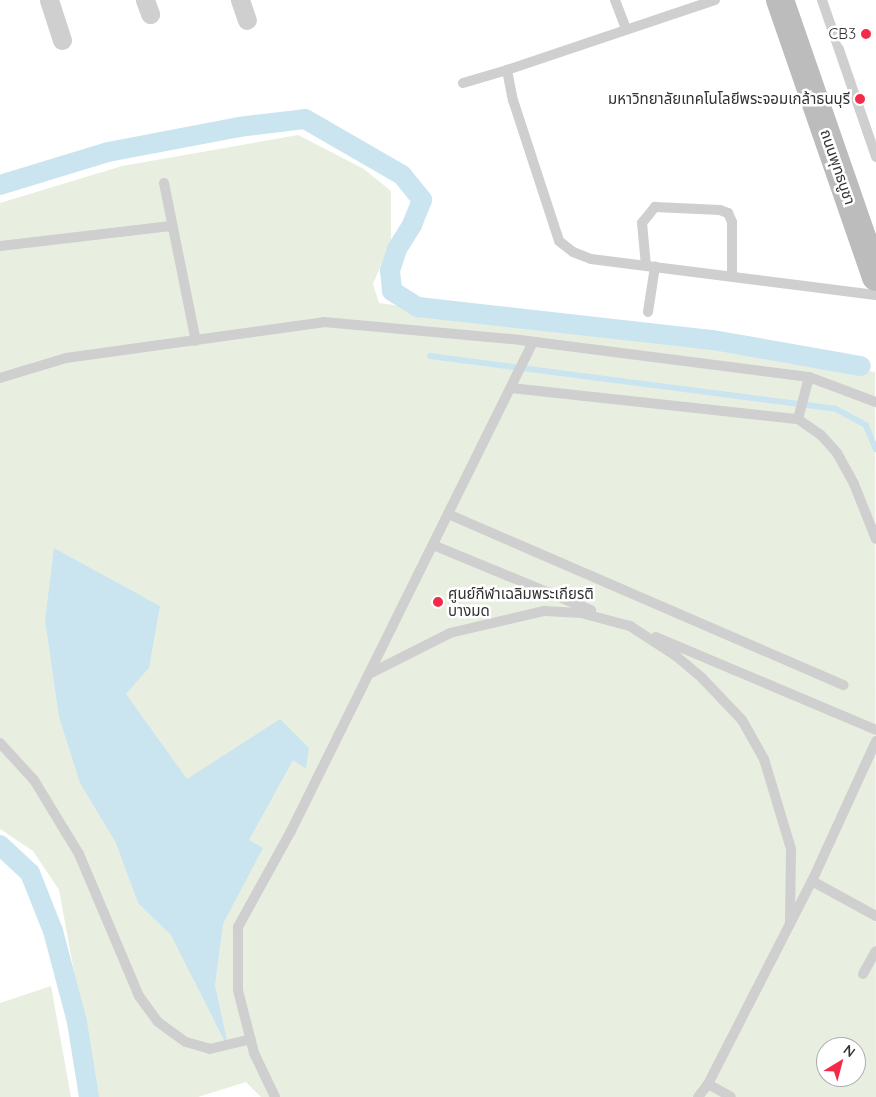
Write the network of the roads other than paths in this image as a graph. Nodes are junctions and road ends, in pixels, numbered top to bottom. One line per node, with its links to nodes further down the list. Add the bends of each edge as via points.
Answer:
1 (49, 0): 9 (street)
2 (240, 0): 7 (street)
3 (615, 0): 8 (lane)
4 (715, 0): 8 (lane)
5 (780, 0): 18 (main road, ถนนพุทธบูชา)
6 (822, 0): 12 (lane)
7 (247, 20)
8 (626, 29): 10 (lane)
9 (62, 40)
10 (507, 70): 11 (lane); 16 (lane, via 513,100 559,241 573,252 591,259)
11 (463, 83)
12 (876, 156)
13 (164, 184): 14 (lane)
14 (171, 226): 15 (lane); 21 (lane)
15 (0, 246)
16 (650, 267): 17 (lane); 17 (lane, via 642,223 656,207 720,210 728,213 732,222); 20 (lane)
17 (732, 276): 19 (lane)
18 (876, 277)
19 (876, 295)
20 (648, 312)
21 (196, 341): 22 (lane, via 324,322); 23 (lane, via 66,358)
22 (533, 342): 24 (lane); 25 (lane)
23 (0, 378)
24 (809, 378): 26 (lane); 27 (lane)
25 (511, 388): 27 (lane); 28 (lane)
26 (876, 402)
27 (798, 420): 29 (lane, via 821,435 837,453 854,484)
28 (448, 514): 30 (lane); 33 (lane)
29 (876, 539)
30 (433, 545): 31 (lane); 32 (lane)
31 (630, 626): 32 (lane, via 582,613 544,611 450,633); 34 (lane); 39 (lane, via 676,656 702,678 742,720 764,759 791,848)
32 (369, 674): 42 (lane, via 291,831 238,927 238,990)
33 (844, 685)
34 (876, 730)
35 (876, 741): 37 (lane)
36 (0, 743): 42 (lane, via 34,780 79,854 139,996 158,1022 186,1042 210,1049)
37 (812, 881): 38 (lane); 39 (lane)
38 (876, 916)
39 (790, 923): 43 (lane)
40 (876, 951): 41 (lane)
41 (863, 974)
42 (250, 1039): 44 (lane)
43 (708, 1084): 45 (lane); 46 (lane)
44 (275, 1097)
45 (698, 1097)
46 (731, 1097)

